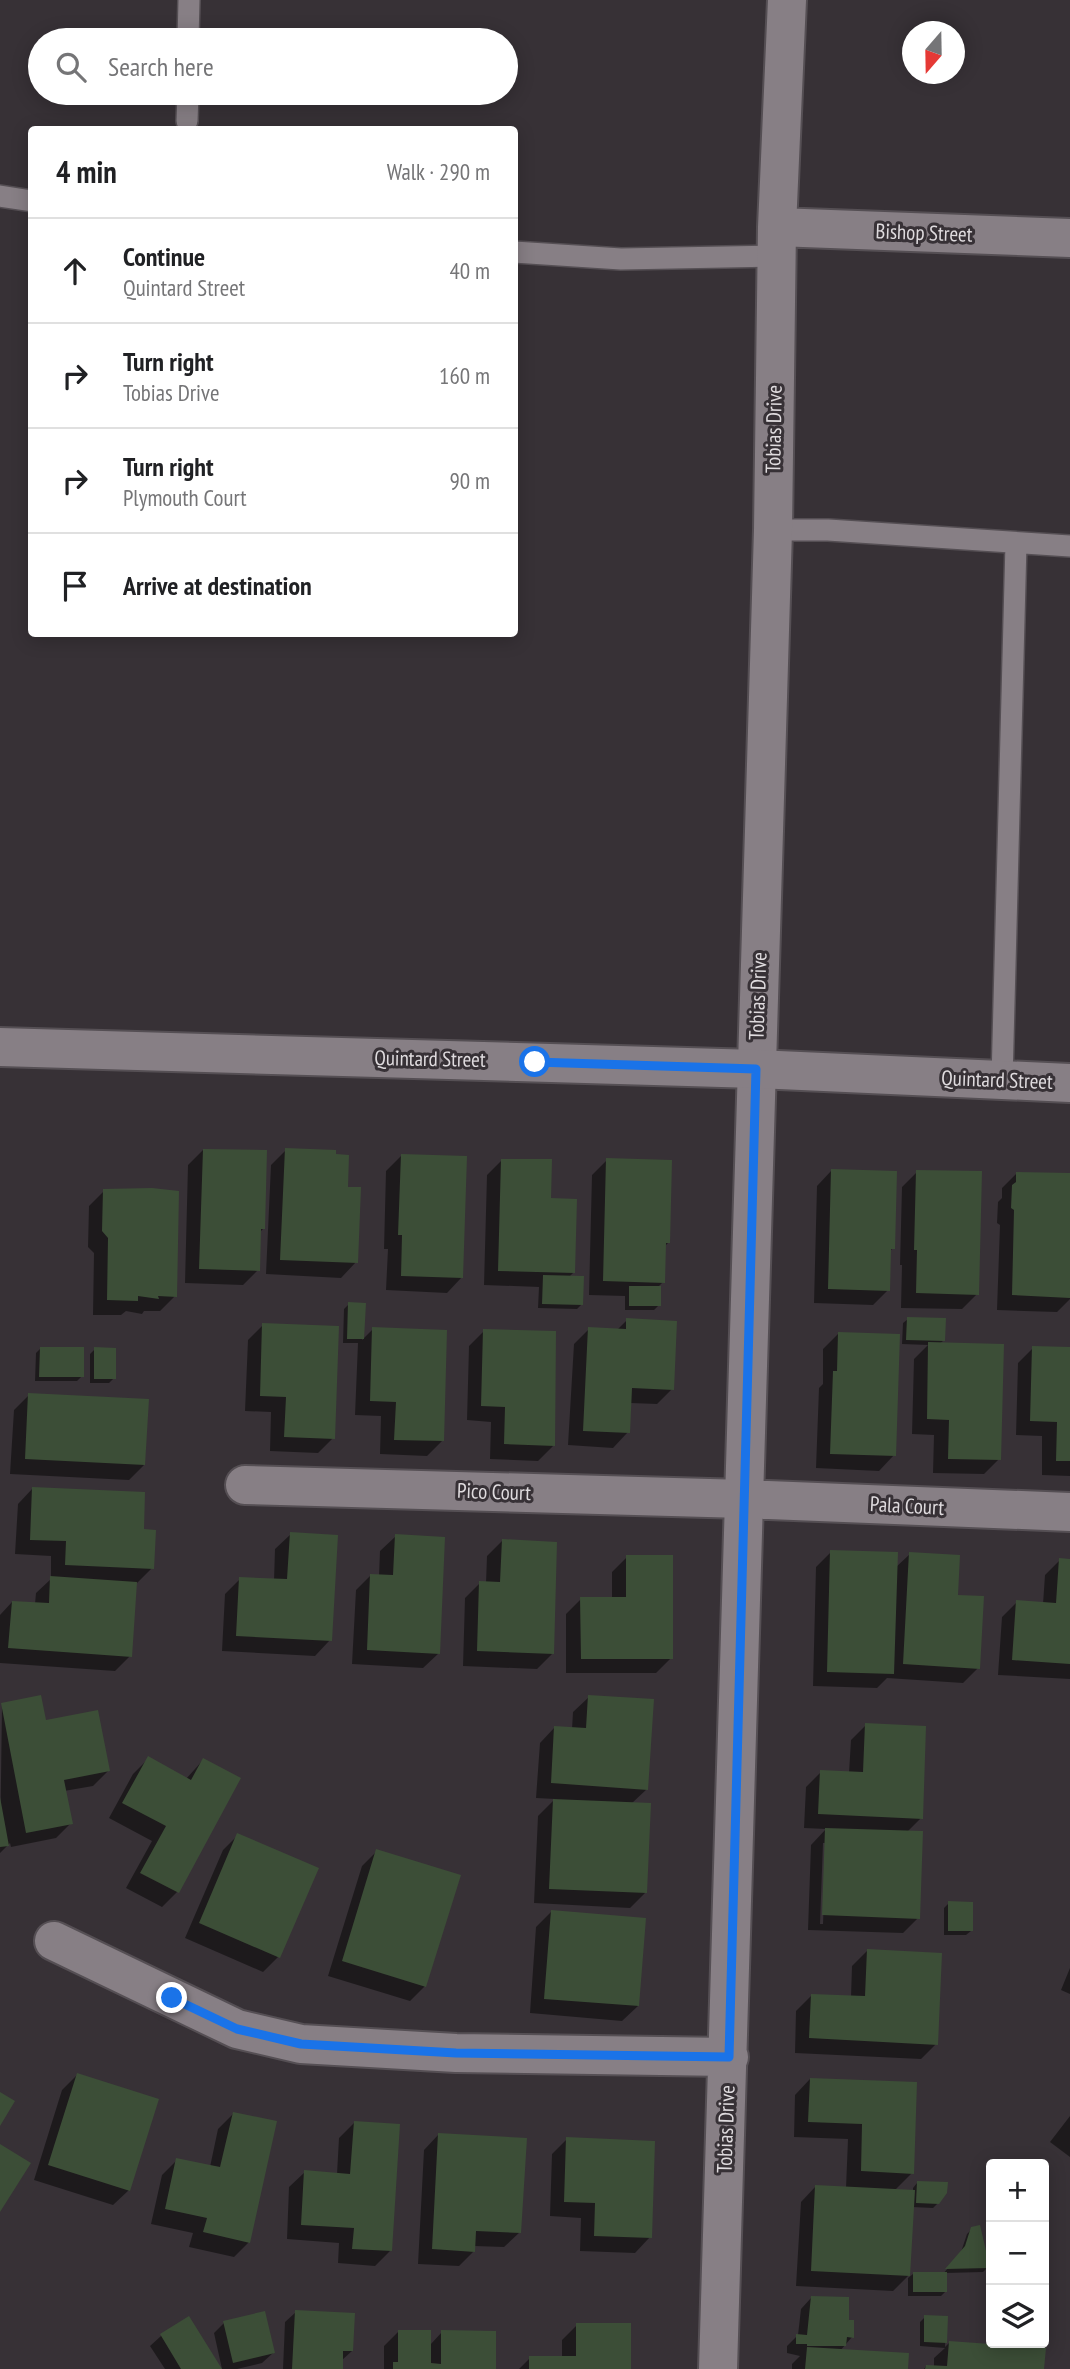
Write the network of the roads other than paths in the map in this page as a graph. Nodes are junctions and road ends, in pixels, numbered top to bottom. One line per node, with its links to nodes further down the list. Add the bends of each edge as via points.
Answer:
1 (189, 0): 3 (lane)
2 (787, 0): 9 (street, Tobias Drive)
3 (188, 28)
4 (188, 105): 5 (lane)
5 (187, 121)
6 (0, 196): 7 (lane)
7 (28, 200)
8 (1070, 238): 9 (street, Bishop Street)
9 (777, 242): 10 (lane, via 621,259); 11 (street, Tobias Drive)
10 (518, 252)
11 (773, 530): 12 (lane); 15 (street, Tobias Drive)
12 (1016, 543): 13 (lane); 16 (lane)
13 (1070, 546)
14 (0, 1048): 15 (street, Quintard Street)
15 (756, 1069): 16 (street, Quintard Street); 19 (street, Tobias Drive)
16 (1002, 1080): 17 (street, Quintard Street)
17 (1070, 1083)
18 (244, 1485): 19 (street, Pico Court)
19 (744, 1499): 20 (street, Pala Court); 22 (street, Tobias Drive)
20 (1070, 1512)
21 (54, 1941): 22 (street, via 237,2029 301,2044 456,2053)
22 (729, 2057): 23 (street, Tobias Drive)
23 (718, 2369)

